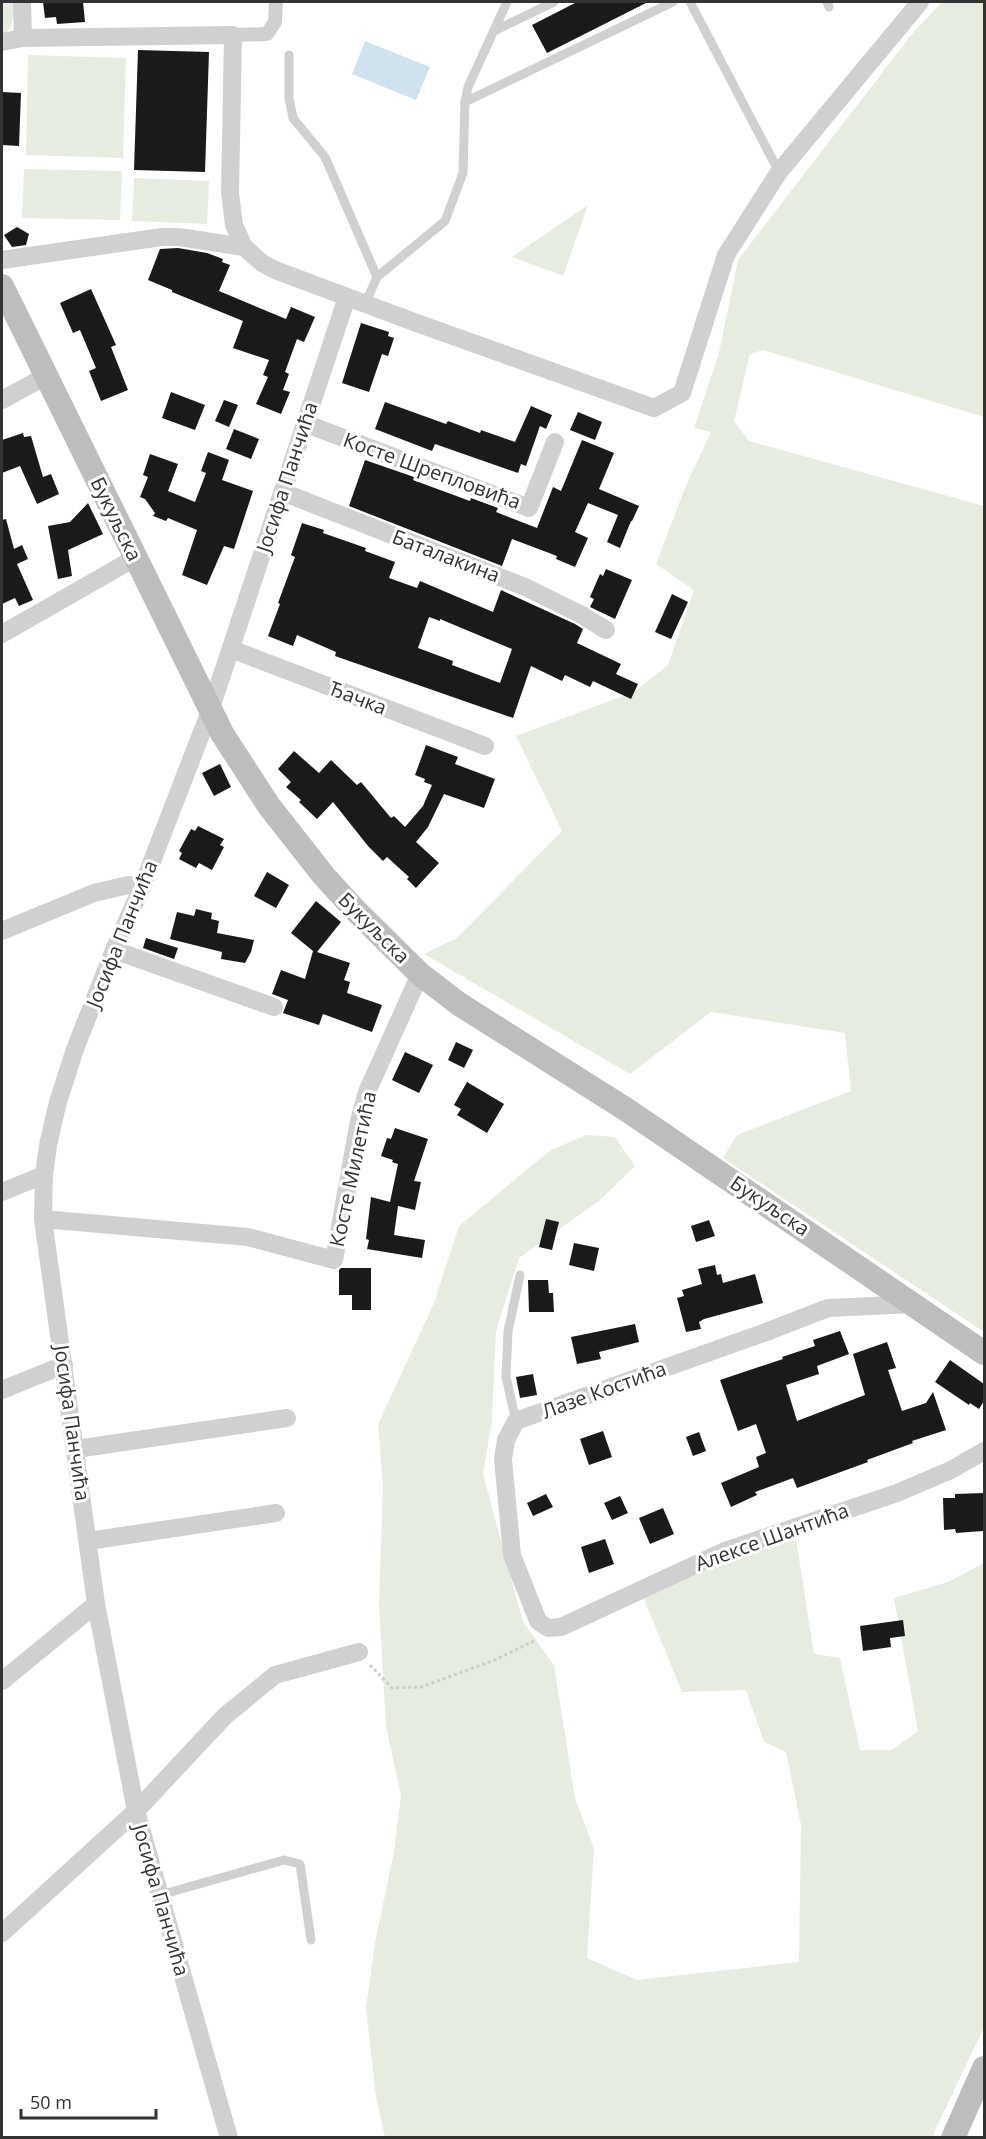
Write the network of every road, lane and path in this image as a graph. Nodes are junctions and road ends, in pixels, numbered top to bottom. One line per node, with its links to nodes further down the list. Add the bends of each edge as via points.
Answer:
1 (22, 2): 10 (street)
2 (276, 2): 9 (street, via 275,22 267,34)
3 (507, 2): 8 (lane)
4 (554, 2): 8 (lane)
5 (673, 2): 13 (lane)
6 (690, 2): 14 (lane)
7 (920, 2): 14 (street)
8 (494, 31): 13 (lane)
9 (233, 35): 10 (street); 15 (street, via 230,193 234,225)
10 (23, 39): 11 (street)
11 (2, 42)
12 (289, 55): 17 (lane, via 293,118 325,157)
13 (465, 102): 17 (lane, via 463,173 445,221)
14 (779, 172): 20 (street, via 726,255 682,393 654,408)
15 (244, 247): 16 (street, via 162,237); 19 (street, via 275,270)
16 (2, 260)
17 (377, 277): 20 (lane)
18 (2, 286): 21 (main road, Букуљска)
19 (347, 297): 20 (street); 23 (street, Јосифа Панчића)
20 (365, 304)
21 (46, 376): 22 (street); 26 (main road, Букуљска)
22 (2, 400)
23 (304, 423): 24 (street, Косте Шрепловића, via 529,508); 25 (street, Јосифа Панчића)
24 (555, 442)
25 (282, 492): 27 (street, Баталакина, via 525,587); 29 (street, Јосифа Панчића)
26 (135, 558): 28 (street); 30 (main road, Букуљска)
27 (606, 630)
28 (2, 634)
29 (231, 649): 30 (street, Јосифа Панчића); 31 (street, Ђачка)
30 (210, 711): 32 (street, Јосифа Панчића); 35 (main road, Букуљска, via 244,771 295,841 355,910)
31 (485, 746)
32 (142, 887): 33 (street, via 128,885 94,893); 34 (street, Јосифа Панчића)
33 (2, 931)
34 (114, 950): 36 (street); 37 (street, Јосифа Панчића, via 58,1102)
35 (420, 974): 39 (street, Косте Милетића, via 367,1092 334,1260 248,1238); 41 (main road, Букуљска, via 462,1006 627,1110)
36 (274, 1006)
37 (44, 1174): 38 (street); 39 (street, Јосифа Панчића)
38 (2, 1192)
39 (43, 1219): 43 (street, Јосифа Панчића)
40 (520, 1275): 46 (lane, via 508,1331 506,1377)
41 (915, 1304): 42 (main road, Букуљска); 46 (street, Лазе Костића, via 828,1308)
42 (984, 1353)
43 (64, 1365): 44 (street); 47 (street, Јосифа Панчића)
44 (2, 1390)
45 (287, 1418): 47 (street)
46 (516, 1422): 52 (street, Лазе Костића, via 506,1440 503,1459 512,1555 538,1621 548,1628)
47 (76, 1449): 50 (street, Јосифа Панчића)
48 (984, 1451): 52 (street, Алексе Шантића, via 897,1493 725,1551)
49 (276, 1513): 50 (street)
50 (88, 1541): 51 (street, Јосифа Панчића)
51 (96, 1604): 54 (street); 55 (street, Јосифа Панчића)
52 (561, 1628): 53 (path, via 495,1660 421,1687 392,1688)
53 (359, 1652): 55 (street, via 275,1675 225,1716)
54 (2, 1681)
55 (136, 1811): 56 (street, Јосифа Панчића); 57 (street)
56 (160, 1895): 58 (lane, via 284,1860 300,1864); 60 (street, Јосифа Панчића)
57 (2, 1933)
58 (311, 1940)
59 (984, 2068): 61 (main road)
60 (229, 2138)
61 (953, 2138)

